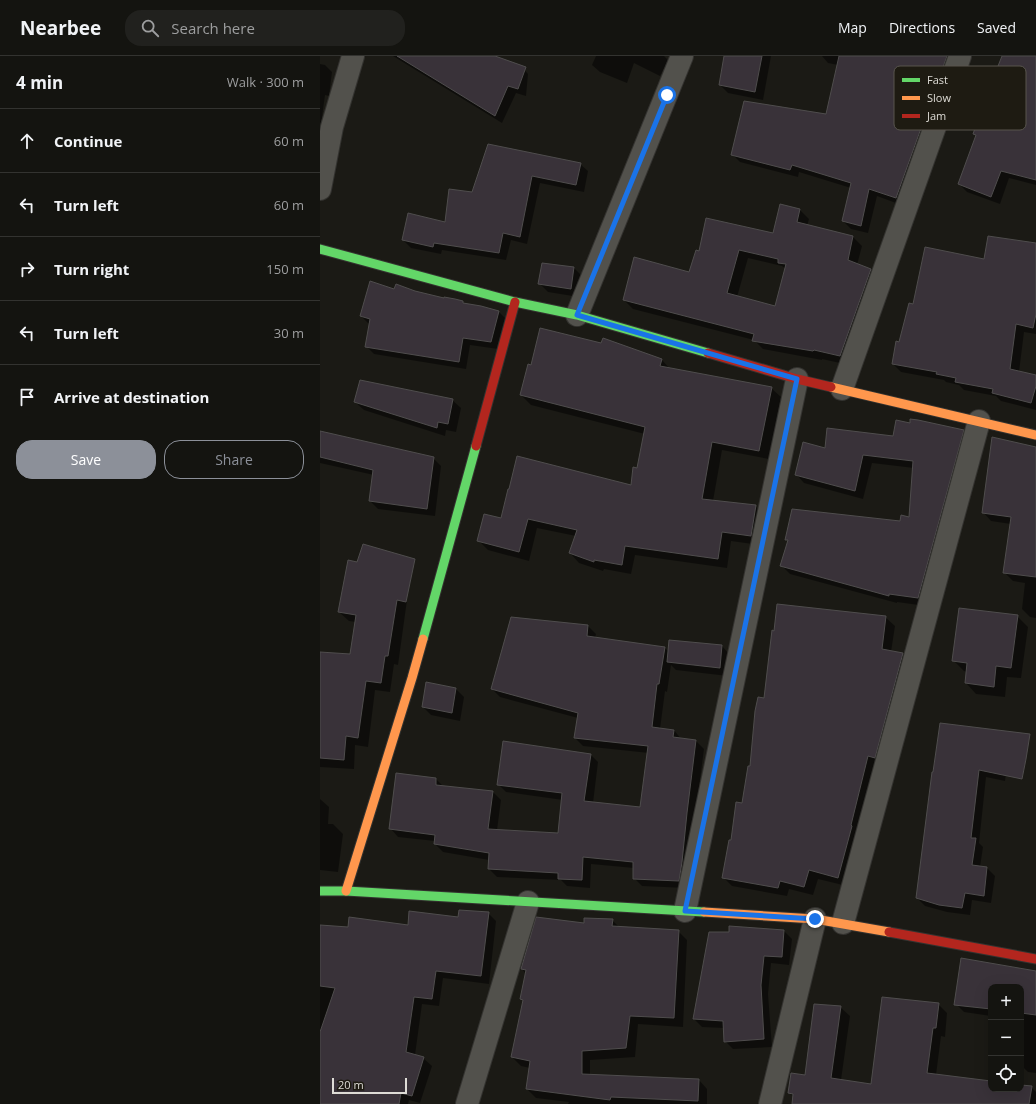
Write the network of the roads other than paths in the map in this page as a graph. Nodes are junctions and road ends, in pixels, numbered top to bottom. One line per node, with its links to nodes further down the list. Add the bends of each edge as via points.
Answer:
1 (353, 56): 6 (street, via 332,127)
2 (682, 56): 9 (street)
3 (960, 56): 4 (street)
4 (956, 66)
5 (934, 130): 11 (street)
6 (320, 189)
7 (320, 248): 8 (street)
8 (515, 302): 9 (street); 15 (street, via 412,678)
9 (577, 315): 10 (street)
10 (797, 379): 11 (street); 17 (street)
11 (842, 389): 12 (street)
12 (979, 421): 13 (street); 19 (street)
13 (1036, 435)
14 (320, 891): 15 (street)
15 (346, 891): 16 (street)
16 (528, 902): 17 (street); 21 (street)
17 (685, 911): 18 (street)
18 (815, 919): 19 (street); 22 (street)
19 (843, 923): 20 (street)
20 (1036, 959)
21 (467, 1104)
22 (770, 1104)

